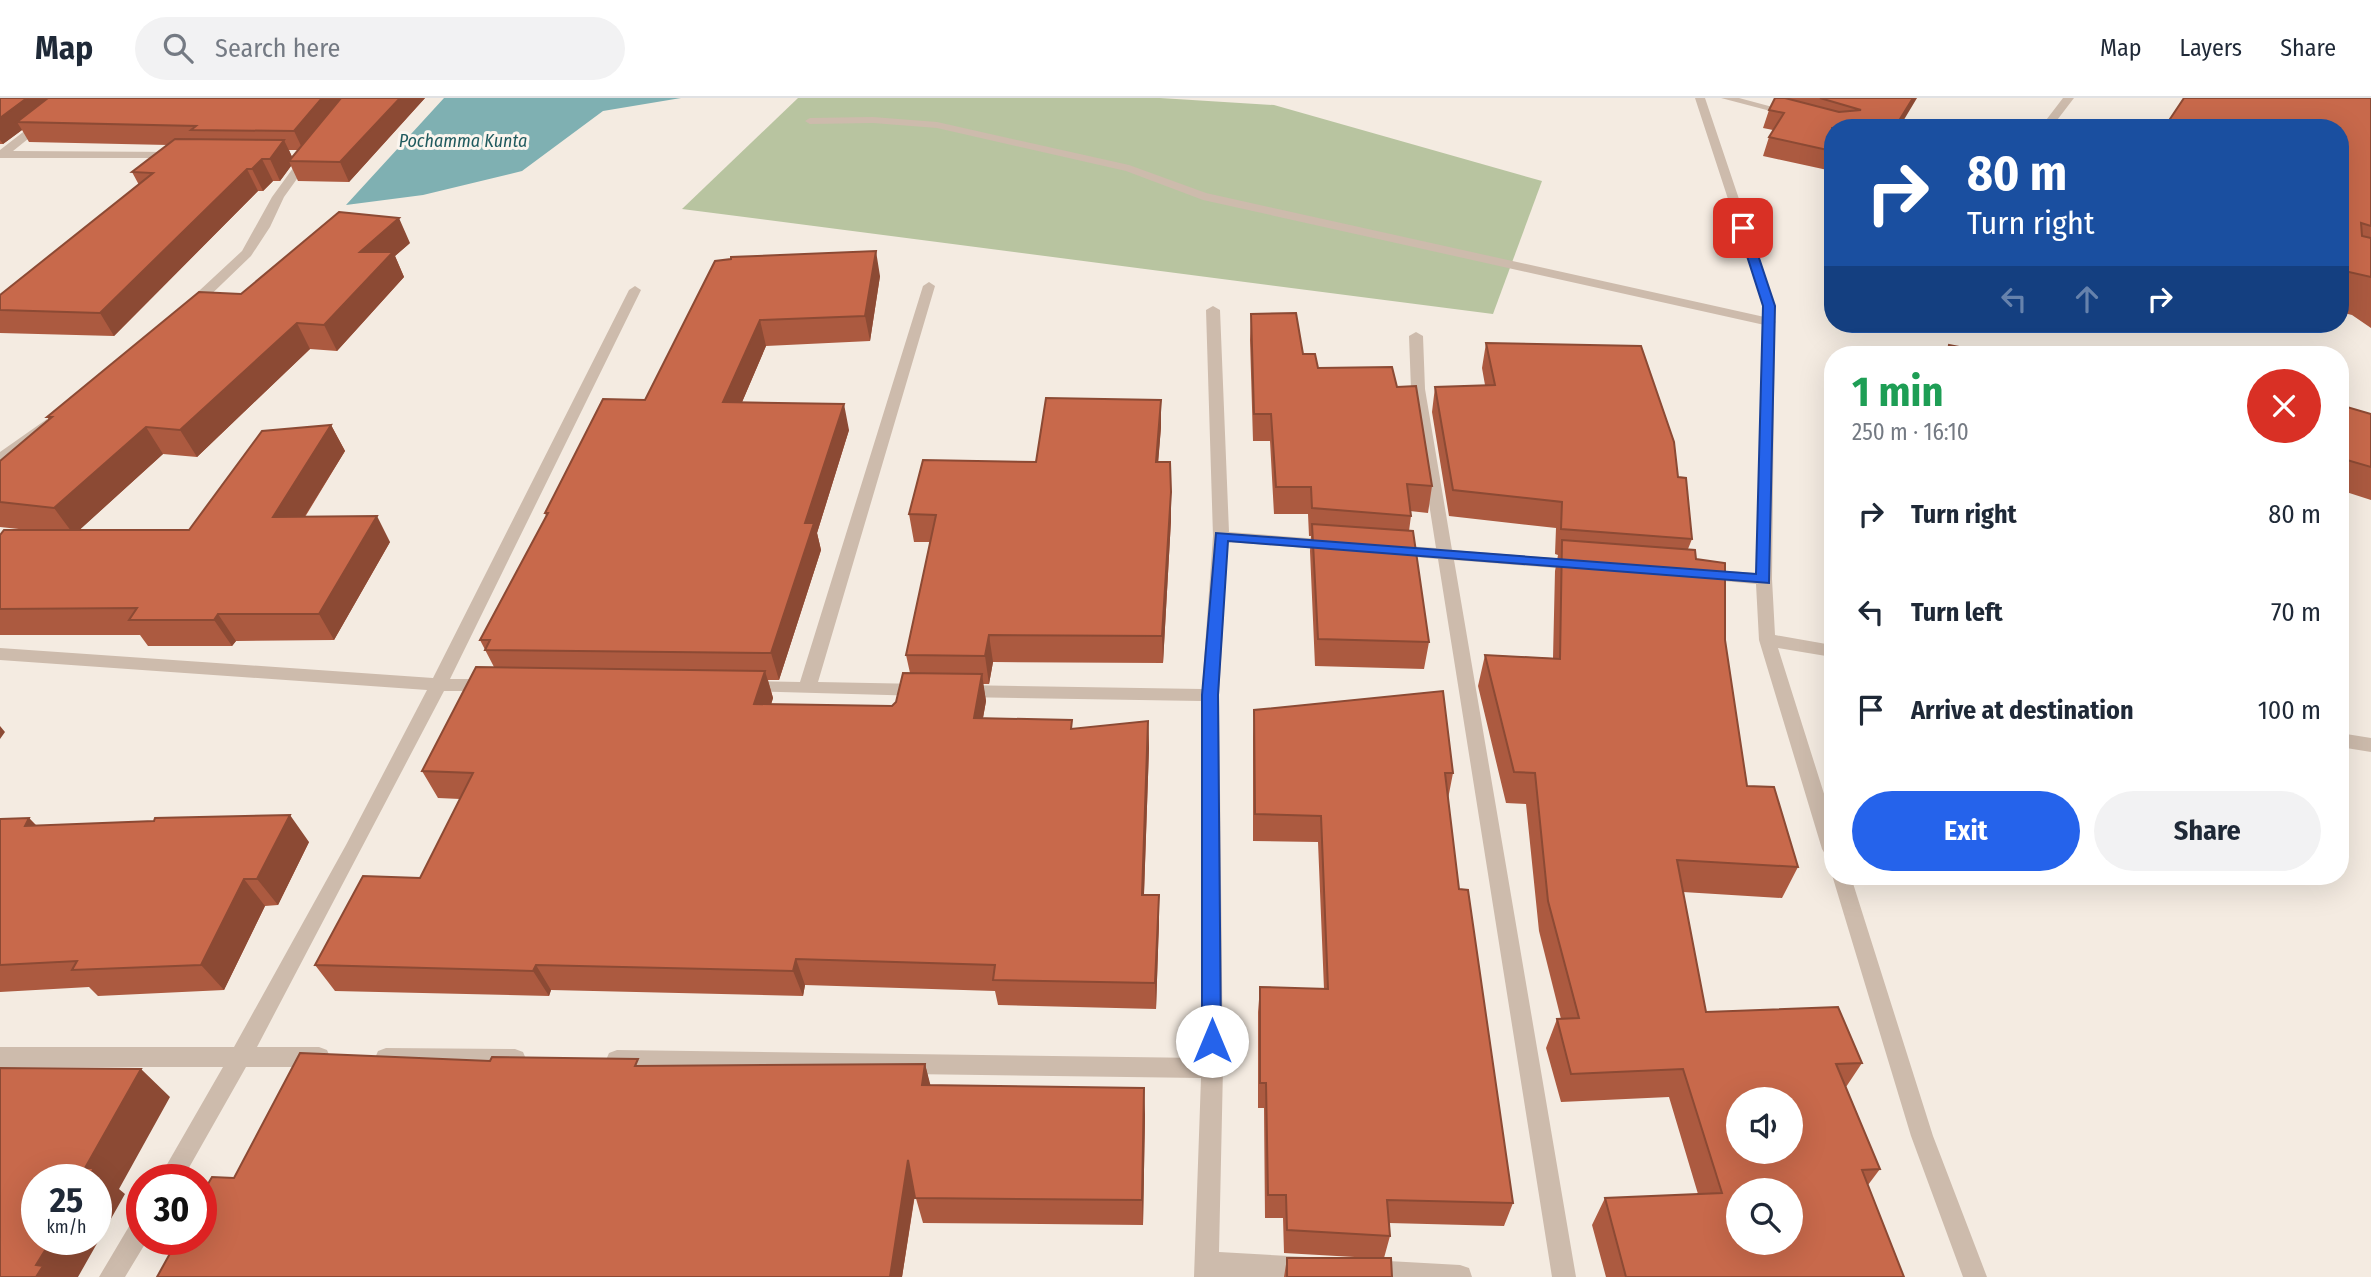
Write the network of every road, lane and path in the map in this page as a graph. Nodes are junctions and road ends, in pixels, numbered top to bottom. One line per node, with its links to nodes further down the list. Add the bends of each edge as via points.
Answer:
1 (74, 98): 9 (street)
2 (1700, 98): 15 (street, via 1769,306)
3 (1726, 98): 5 (street)
4 (2069, 98): 6 (street)
5 (1807, 118)
6 (2052, 119)
7 (810, 121): 15 (street, via 937,125 1129,167 1203,196)
8 (305, 153): 14 (street, via 247,253)
9 (0, 155): 10 (street)
10 (195, 156)
11 (929, 286): 32 (street)
12 (635, 290): 29 (street)
13 (1213, 310): 19 (street)
14 (181, 315)
15 (1769, 323): 25 (street)
16 (1416, 336): 22 (street, via 1419,389)
17 (54, 417): 18 (street)
18 (0, 459)
19 (1221, 536): 20 (street); 33 (street)
20 (1353, 547)
21 (1379, 549): 22 (street)
22 (1445, 554): 23 (street); 52 (street)
23 (1598, 566)
24 (1681, 573): 25 (street)
25 (1764, 579): 26 (street)
26 (1767, 640): 27 (street); 36 (street)
27 (1824, 650)
28 (0, 654): 29 (street)
29 (439, 685): 30 (street); 38 (street)
30 (508, 685)
31 (726, 687): 32 (street)
32 (807, 688): 33 (street)
33 (1210, 695): 44 (street)
34 (2349, 742): 35 (street)
35 (2371, 746)
36 (1824, 823)
37 (1844, 885): 53 (street, via 1922,1136)
38 (243, 1056): 39 (street); 40 (street); 45 (street)
39 (0, 1057)
40 (340, 1057)
41 (368, 1057): 42 (street)
42 (534, 1059)
43 (589, 1060): 44 (street)
44 (1212, 1068): 47 (street)
45 (179, 1164)
46 (126, 1252): 50 (street)
47 (1206, 1270): 48 (street)
48 (1326, 1270)
49 (1353, 1271): 51 (street)
50 (111, 1277)
51 (1460, 1277)
52 (1564, 1277)
53 (1975, 1277)

